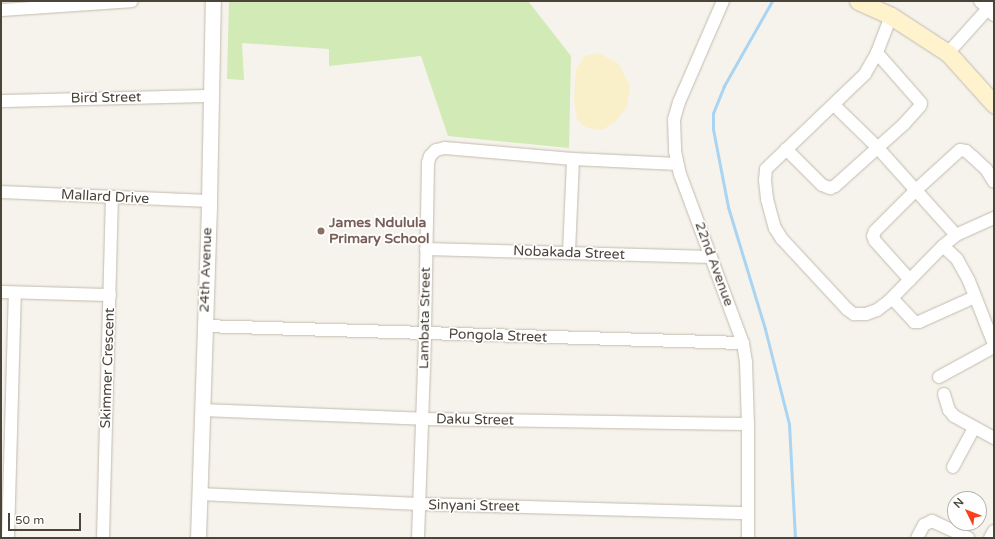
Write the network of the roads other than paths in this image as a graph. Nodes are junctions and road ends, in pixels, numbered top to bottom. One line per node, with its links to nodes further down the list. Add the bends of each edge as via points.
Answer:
1 (132, 1): 6 (street)
2 (213, 1): 10 (street, 24th Avenue)
3 (723, 1): 17 (street, 22nd Avenue, via 690,75 674,119)
4 (858, 1): 7 (main road)
5 (989, 6): 9 (street)
6 (1, 10)
7 (891, 16): 8 (street); 9 (main road)
8 (877, 53): 13 (street, via 865,74); 14 (street, via 921,103 904,124)
9 (948, 53): 12 (main road)
10 (211, 96): 11 (street, Bird Street); 22 (street, 24th Avenue)
11 (1, 101)
12 (994, 104)
13 (834, 105): 14 (street); 15 (street)
14 (877, 147): 15 (street, via 830,188 822,185); 19 (street)
15 (786, 149): 34 (street, via 769,165 765,174 770,215 782,239 850,311 859,314 871,313)
16 (573, 159): 17 (street, Lambata Street); 26 (street, Lambata Street, via 445,148 436,150 428,163); 27 (street)
17 (677, 164): 28 (street, 22nd Avenue)
18 (994, 182): 19 (street, via 986,169 966,151 960,150)
19 (916, 190): 24 (street); 29 (street, via 873,236 875,242)
20 (1, 192): 21 (street, Mallard Drive)
21 (112, 198): 22 (street, Mallard Drive); 32 (street, Skimmer Crescent)
22 (209, 201): 35 (street, 24th Avenue)
23 (994, 218): 24 (street)
24 (956, 235): 25 (street)
25 (943, 246): 29 (street); 33 (street, via 962,267)
26 (426, 249): 27 (street, Nobakada Street); 36 (street, Lambata Street)
27 (568, 252): 28 (street, Nobakada Street)
28 (712, 257): 37 (street, 22nd Avenue)
29 (910, 280): 34 (street)
30 (1, 292): 31 (street)
31 (15, 293): 32 (street); 41 (street)
32 (110, 295): 56 (street, Skimmer Crescent)
33 (975, 297): 34 (street, via 919,322 914,322); 38 (street)
34 (892, 298)
35 (204, 326): 36 (street, Pongola Street); 43 (street, 24th Avenue)
36 (425, 334): 37 (street, Pongola Street); 44 (street, Lambata Street)
37 (743, 343): 45 (street, 22nd Avenue)
38 (994, 344)
39 (994, 347): 40 (street)
40 (939, 377)
41 (7, 382): 49 (street)
42 (944, 394): 46 (street, via 949,410 954,416)
43 (202, 410): 44 (street, Daku Street); 50 (street, 24th Avenue)
44 (423, 420): 45 (street, Daku Street); 51 (street, Lambata Street)
45 (748, 424): 52 (street, 22nd Avenue)
46 (974, 428): 47 (street); 48 (street)
47 (994, 438)
48 (953, 467)
49 (6, 475): 55 (street)
50 (200, 494): 51 (street, Sinyani Street); 57 (street, 24th Avenue)
51 (419, 504): 52 (street, Sinyani Street); 58 (street, Lambata Street)
52 (748, 513): 54 (street, 22nd Avenue)
53 (994, 531): 61 (street)
54 (751, 536)
55 (8, 538)
56 (103, 538)
57 (198, 538)
58 (418, 538)
59 (917, 538): 60 (street, via 924,525 932,521)
60 (968, 538)
61 (990, 538)

